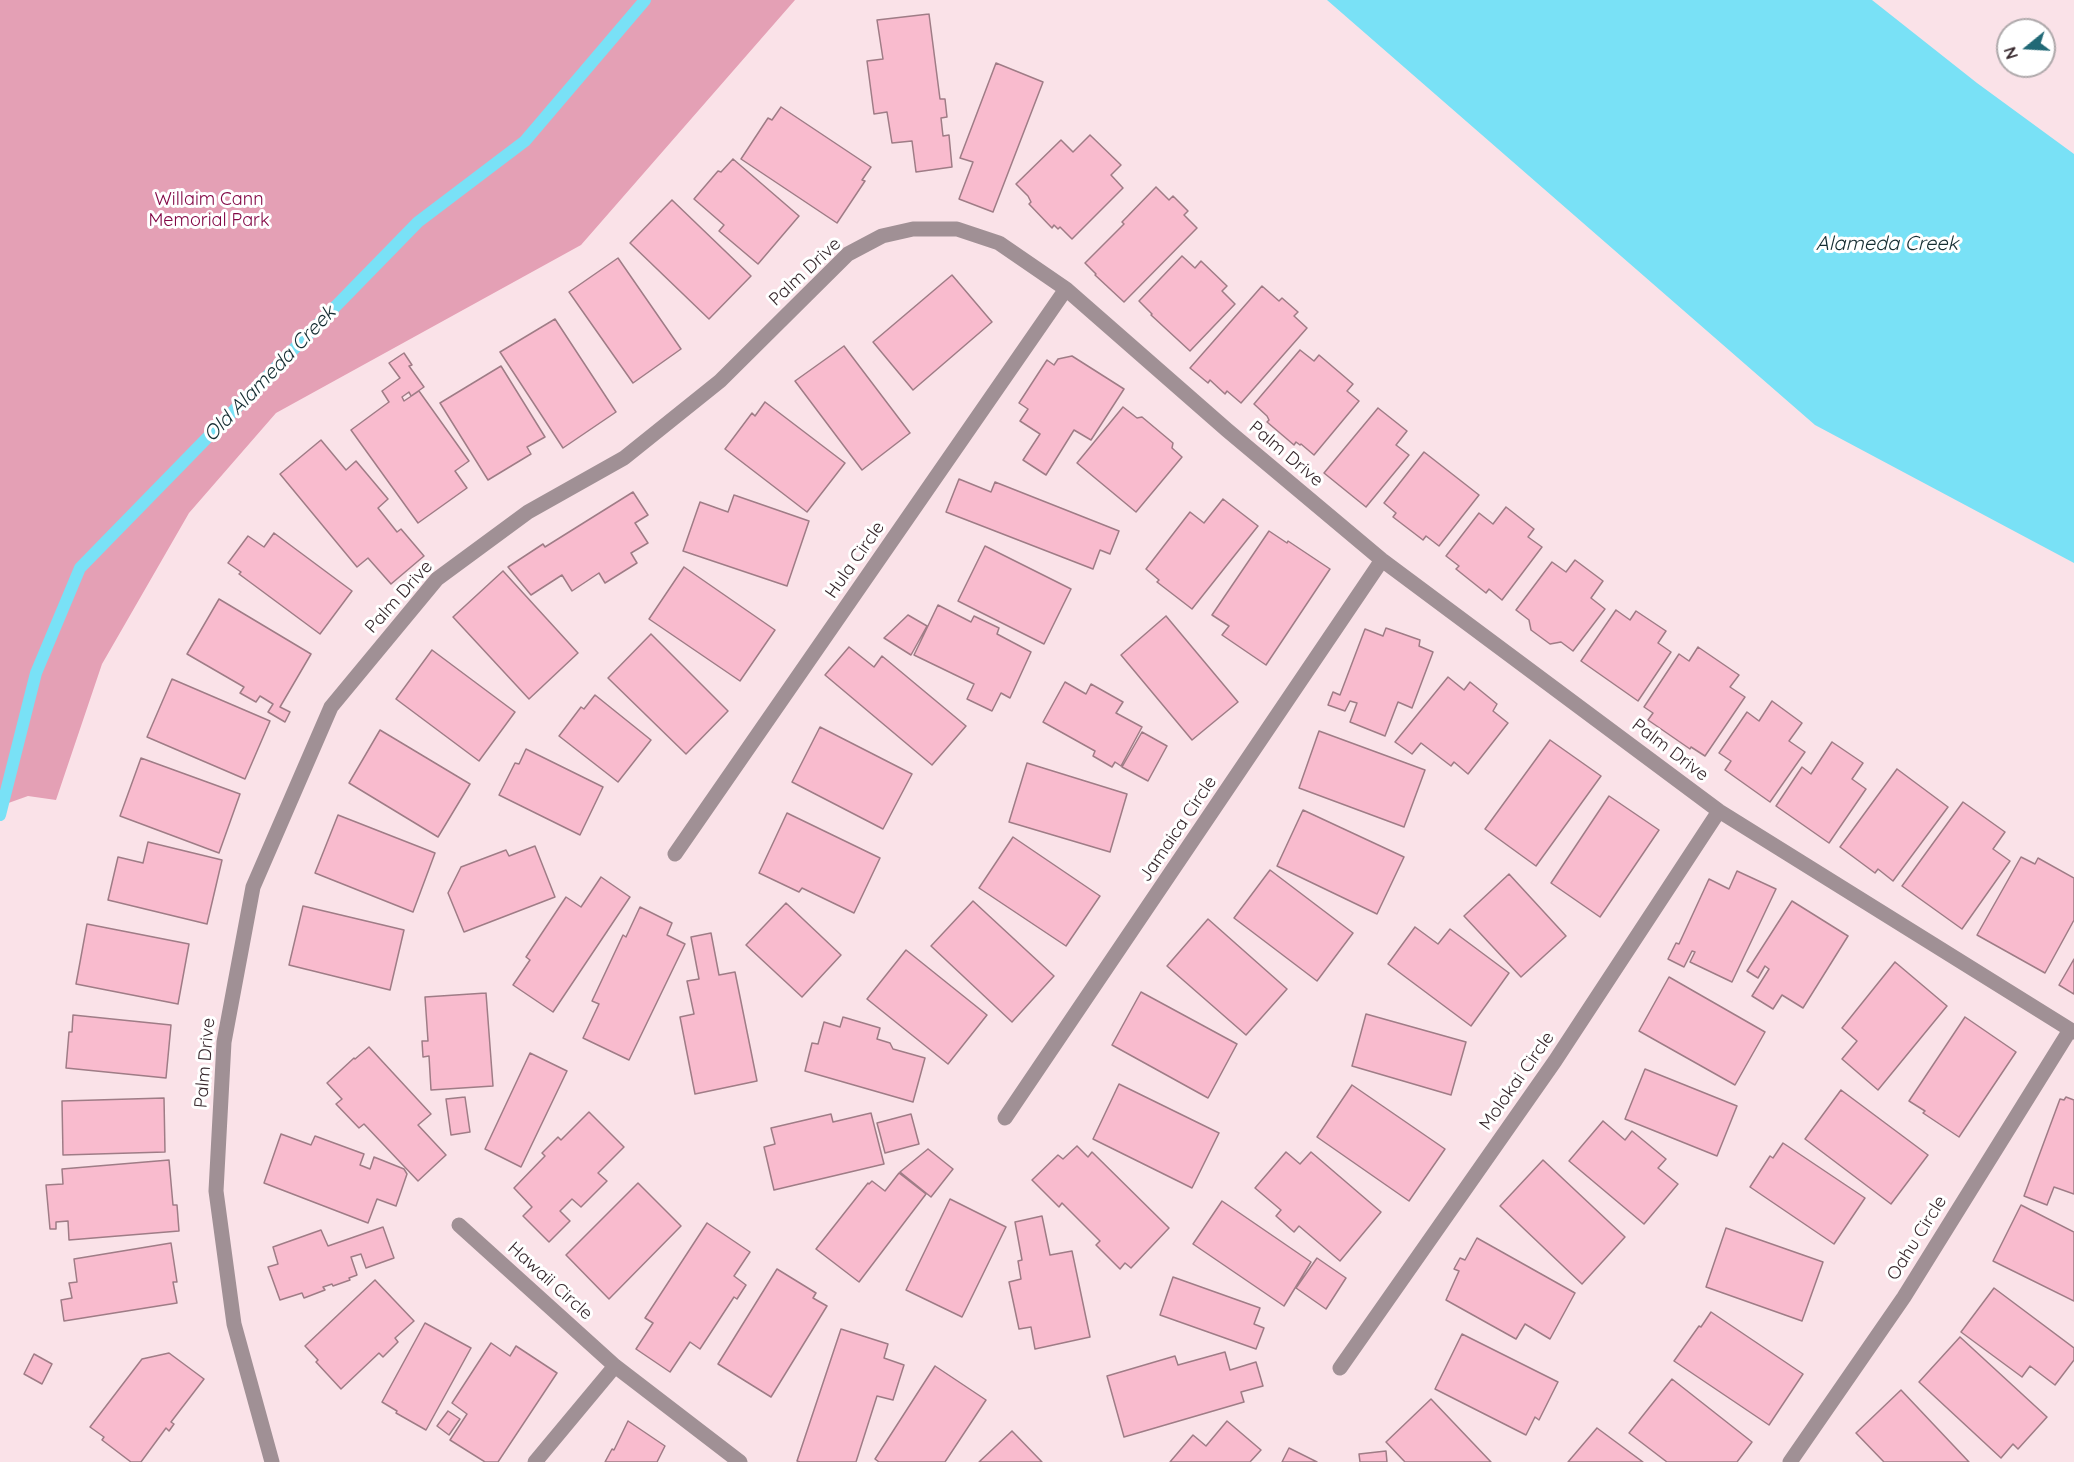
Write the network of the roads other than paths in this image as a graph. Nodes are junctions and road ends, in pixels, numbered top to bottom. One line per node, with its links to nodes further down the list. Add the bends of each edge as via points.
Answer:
1 (1066, 289): 2 (street, Palm Drive); 4 (street, Hula Circle); 10 (street, Palm Drive, via 999,243 957,229 913,229 882,236 848,254 720,381 624,458 528,512 436,579 331,707 253,887 224,1042 216,1191 234,1324)
2 (1382, 560): 3 (street, Palm Drive); 6 (street, Jamaica Circle)
3 (1719, 811): 5 (street, Palm Drive); 9 (street, Molokai Circle, via 1555,1061)
4 (675, 854)
5 (2072, 1031): 13 (street, Oahu Circle, via 1904,1297)
6 (1005, 1118)
7 (459, 1225): 8 (street, Hawaii Circle)
8 (615, 1366): 11 (street); 12 (street, Hawaii Circle)
9 (1340, 1368)
10 (272, 1462)
11 (535, 1462)
12 (740, 1462)
13 (1790, 1462)

